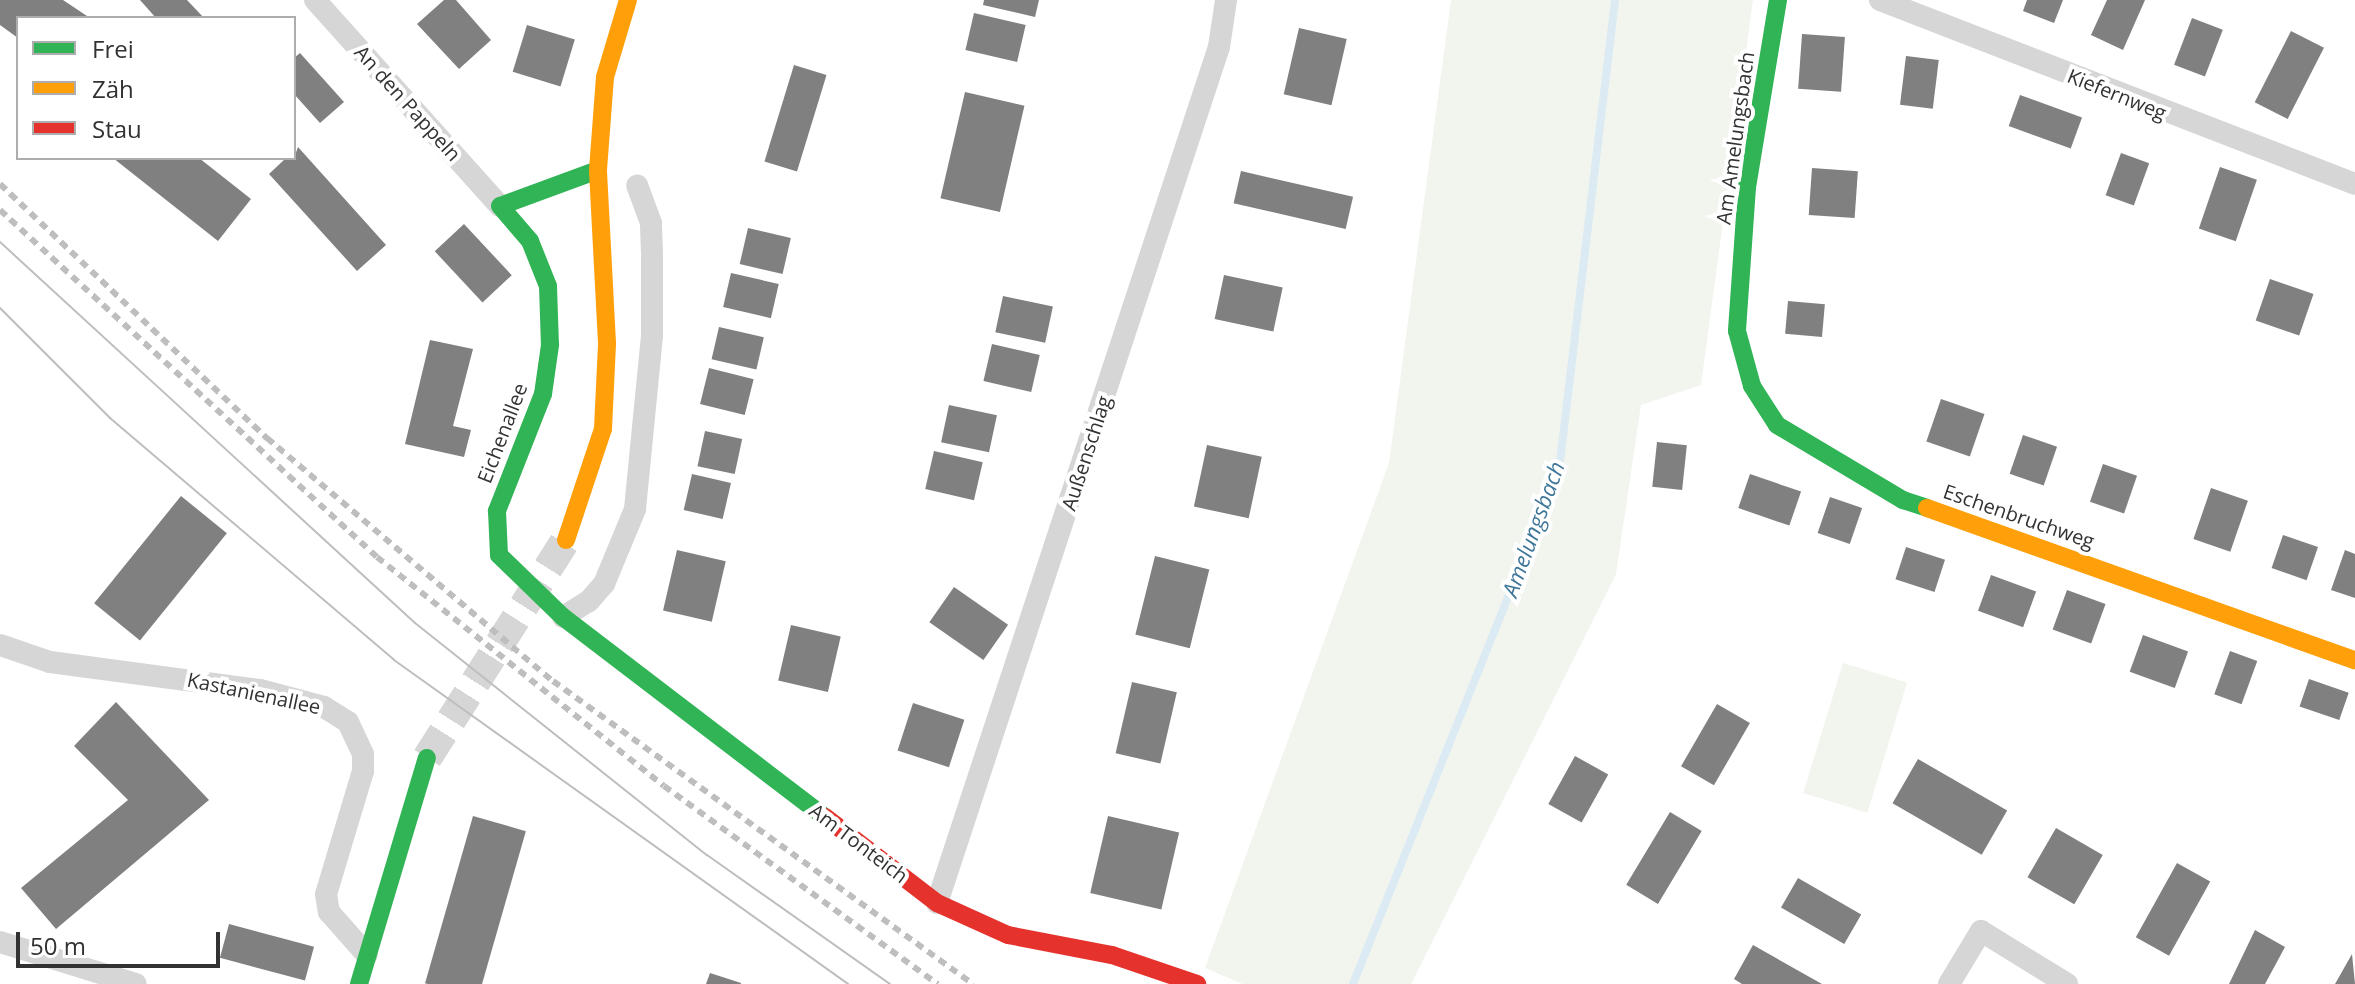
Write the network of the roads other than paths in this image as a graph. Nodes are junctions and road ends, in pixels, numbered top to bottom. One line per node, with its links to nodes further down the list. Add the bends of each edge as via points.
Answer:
1 (315, 0): 9 (street, An den Pappeln)
2 (628, 0): 6 (street, via 605,77)
3 (1226, 0): 17 (street, Außenschlag, via 1219,47)
4 (1778, 0): 10 (street, Am Amelungsbach, via 1747,187)
5 (1880, 0): 7 (street, Kiefernweg)
6 (598, 170): 9 (street); 11 (street, via 607,343 603,429)
7 (2355, 184)
8 (637, 185): 13 (street, via 651,223 652,267 645,428 635,509 604,584)
9 (500, 206): 12 (street, Eichenallee, via 530,241 548,286 550,345 543,394 497,511)
10 (1737, 331): 15 (street, Eschenbruchweg, via 1752,386 1777,425 1903,500)
11 (566, 540)
12 (499, 555): 13 (street, Am Tonteich)
13 (563, 617): 17 (street, Am Tonteich)
14 (0, 645): 19 (street, Kastanienallee, via 50,662 260,690 324,707 348,722 363,754 363,771 326,894 329,912)
15 (2355, 660)
16 (427, 758): 19 (street)
17 (937, 903): 22 (street, Am Tonteich, via 1008,935 1112,955)
18 (0, 942): 20 (street)
19 (367, 955): 21 (street)
20 (136, 984)
21 (359, 984)
22 (1197, 984)
23 (1949, 984): 24 (street, via 1981,931)
24 (2067, 984)

